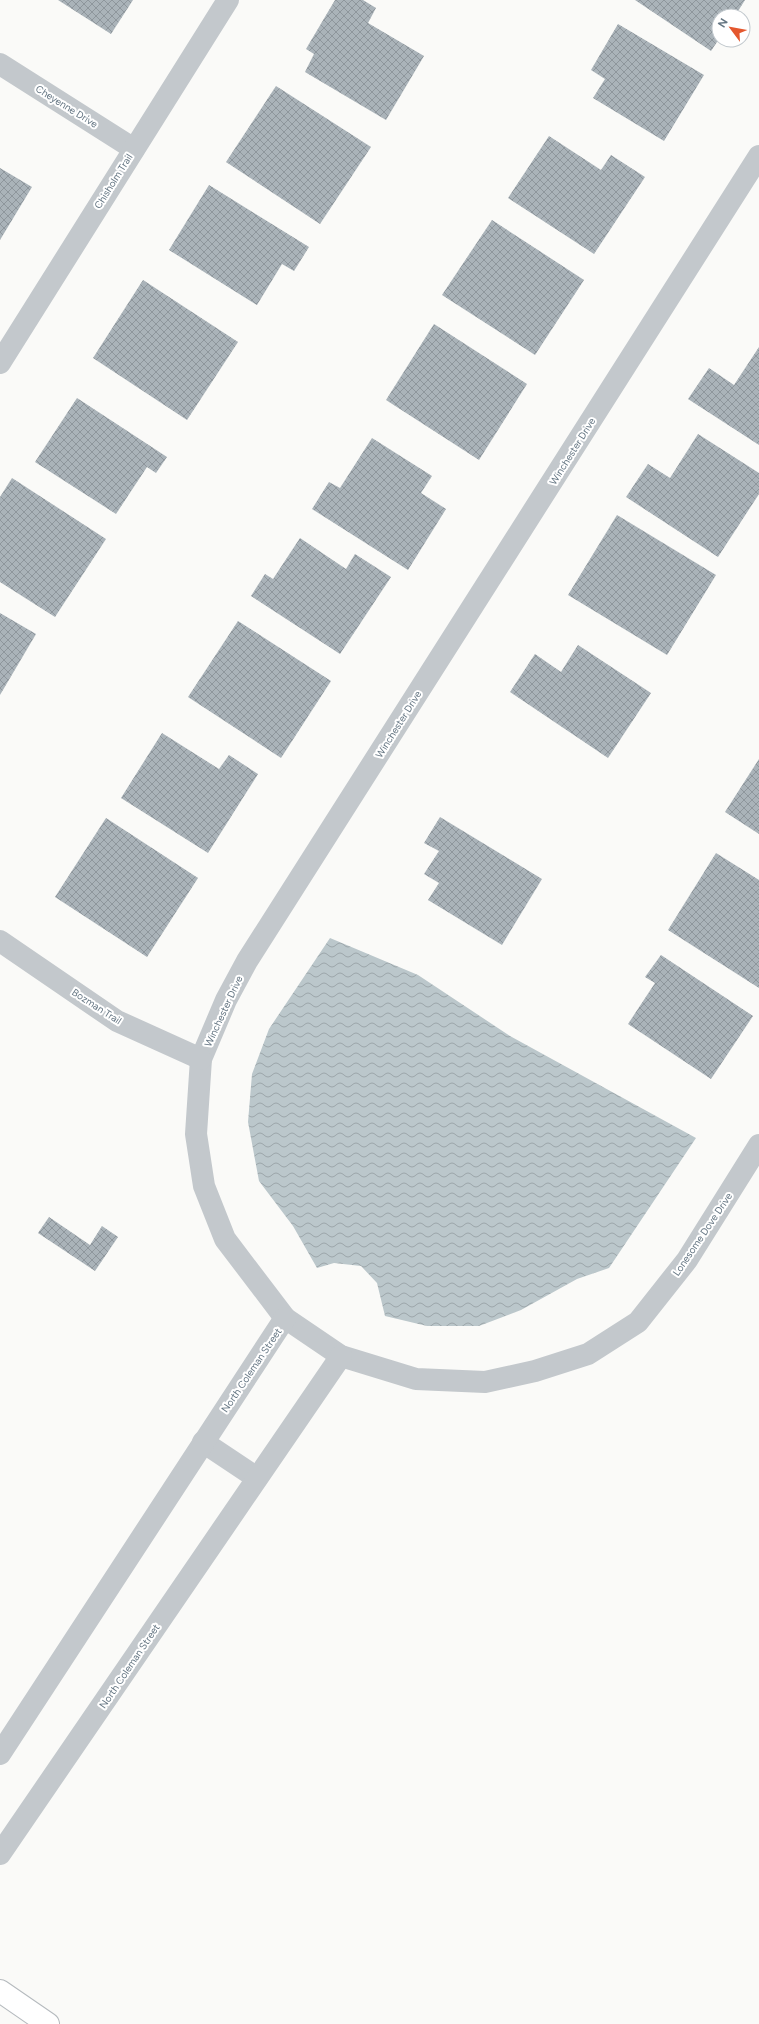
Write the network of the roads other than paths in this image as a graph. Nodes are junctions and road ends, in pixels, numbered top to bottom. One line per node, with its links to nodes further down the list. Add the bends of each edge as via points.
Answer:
1 (228, 0): 3 (street, Chisholm Trail)
2 (0, 64): 3 (street, Cheyenne Drive)
3 (134, 149): 5 (street, Chisholm Trail)
4 (759, 156): 7 (street, Winchester Drive, via 247,961 226,1000)
5 (0, 363)
6 (0, 941): 7 (street, Bozman Trail, via 117,1021)
7 (201, 1059): 9 (street, Winchester Drive, via 196,1134 204,1186 225,1239)
8 (759, 1145): 10 (street, Lonesome Dove Drive, via 687,1260 638,1322 588,1354 534,1371 485,1382 416,1379)
9 (285, 1318): 10 (street, Lonesome Dove Drive); 11 (street, North Coleman Street)
10 (341, 1356): 12 (street, North Coleman Street)
11 (203, 1442): 12 (street); 13 (street, North Coleman Street)
12 (257, 1478): 14 (street, North Coleman Street)
13 (0, 1754)
14 (0, 1854)
15 (0, 1991): 16 (main road)
16 (48, 2024)

